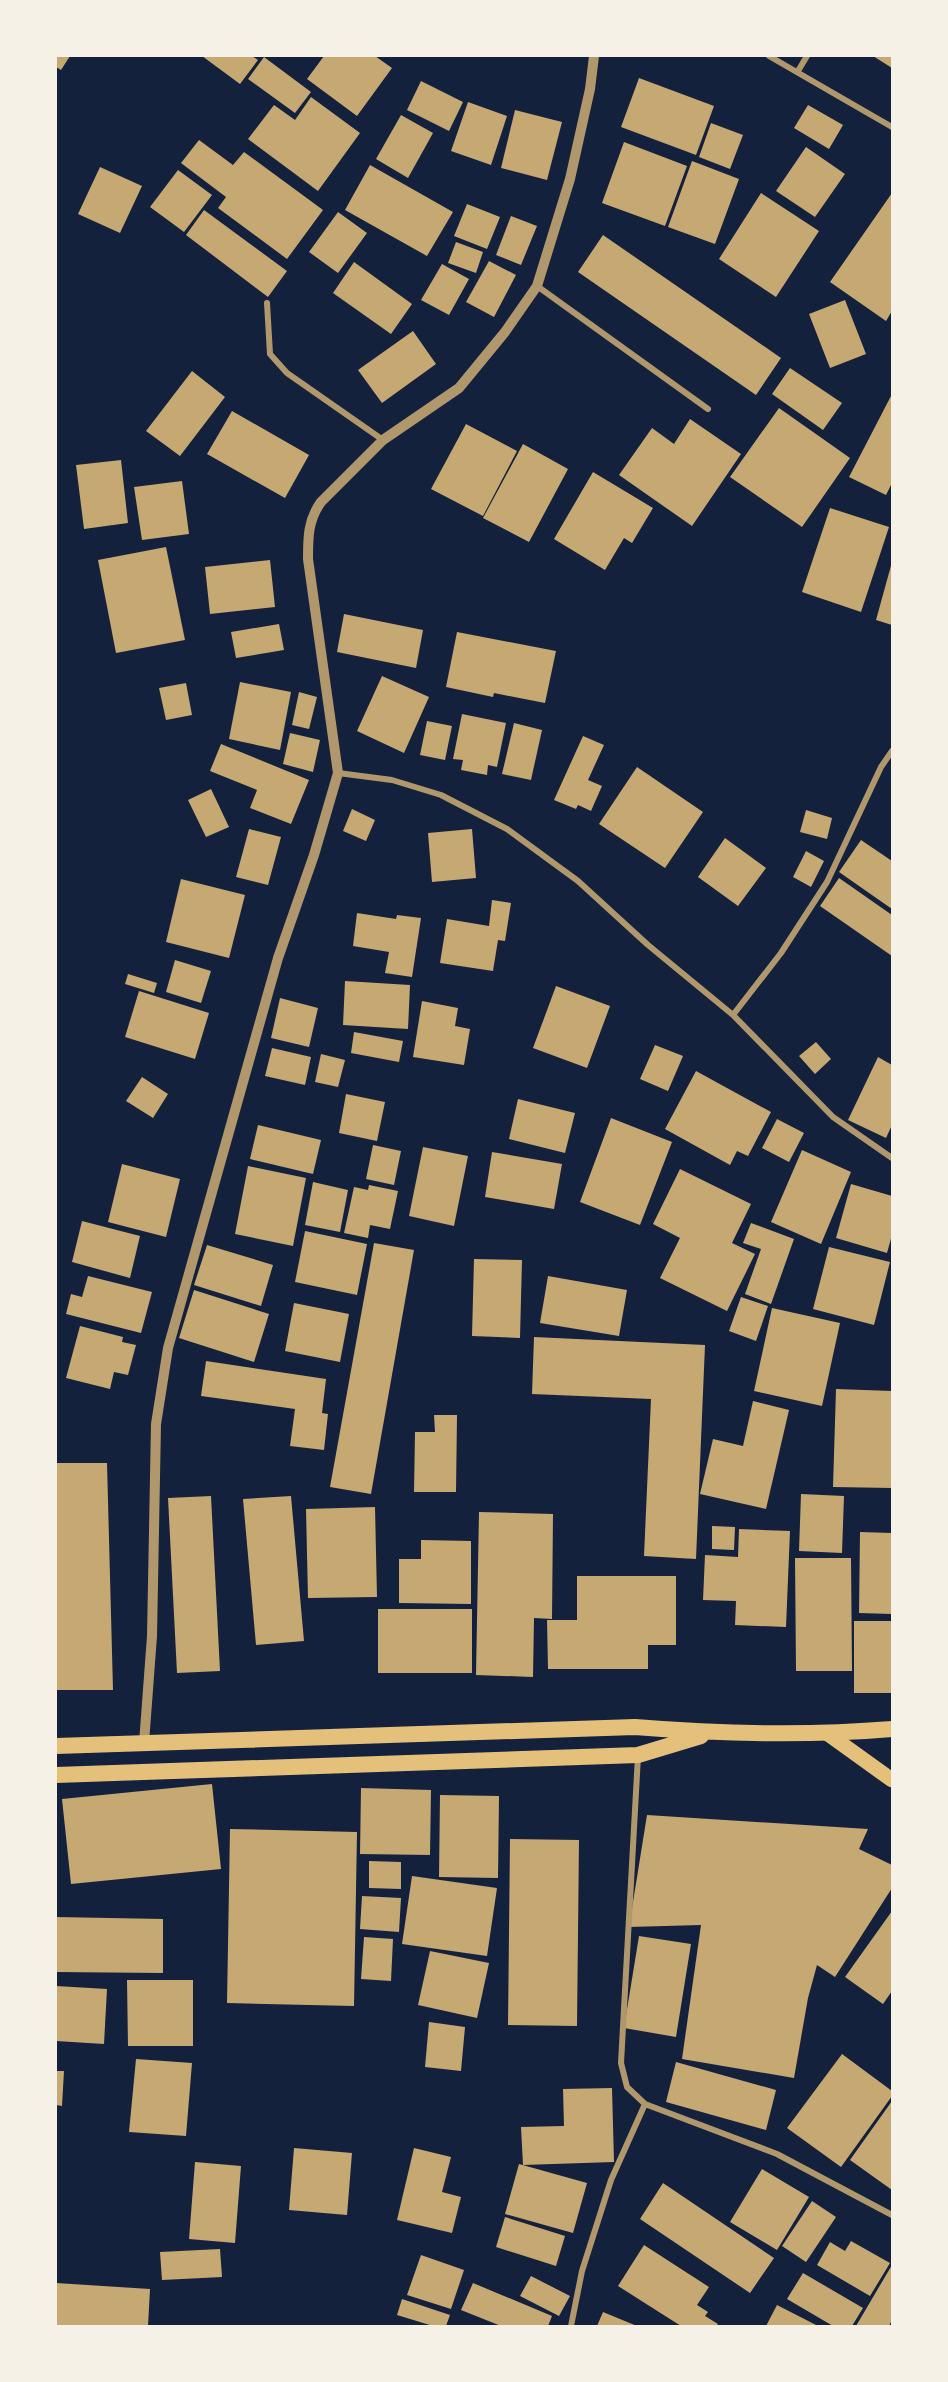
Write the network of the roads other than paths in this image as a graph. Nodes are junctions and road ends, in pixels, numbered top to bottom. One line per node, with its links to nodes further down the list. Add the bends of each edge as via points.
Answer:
1 (594, 56): 6 (street, via 570,179)
2 (769, 56): 4 (street)
3 (807, 56): 4 (street)
4 (798, 71): 5 (street)
5 (892, 127)
6 (537, 286): 8 (street); 9 (street, via 459,388)
7 (267, 303): 9 (street, via 270,354 287,373)
8 (708, 409)
9 (383, 440): 11 (street, via 321,502 308,528 308,559)
10 (892, 751): 12 (street, via 827,882 781,953)
11 (338, 772): 12 (street, via 392,780 441,795 507,829 578,881); 17 (street, via 278,958 168,1348 156,1424 152,1636)
12 (733, 1015): 13 (street, via 833,1117)
13 (892, 1158)
14 (892, 1729): 16 (highway)
15 (711, 1733): 16 (highway); 17 (highway, via 635,1727); 19 (highway)
16 (828, 1734): 21 (main road)
17 (144, 1743): 18 (highway)
18 (56, 1746)
19 (638, 1755): 20 (highway); 22 (street, via 621,2063 627,2087)
20 (56, 1775)
21 (892, 1780)
22 (645, 2104): 23 (street, via 777,2154); 24 (street, via 611,2180 582,2271)
23 (892, 2215)
24 (571, 2326)

